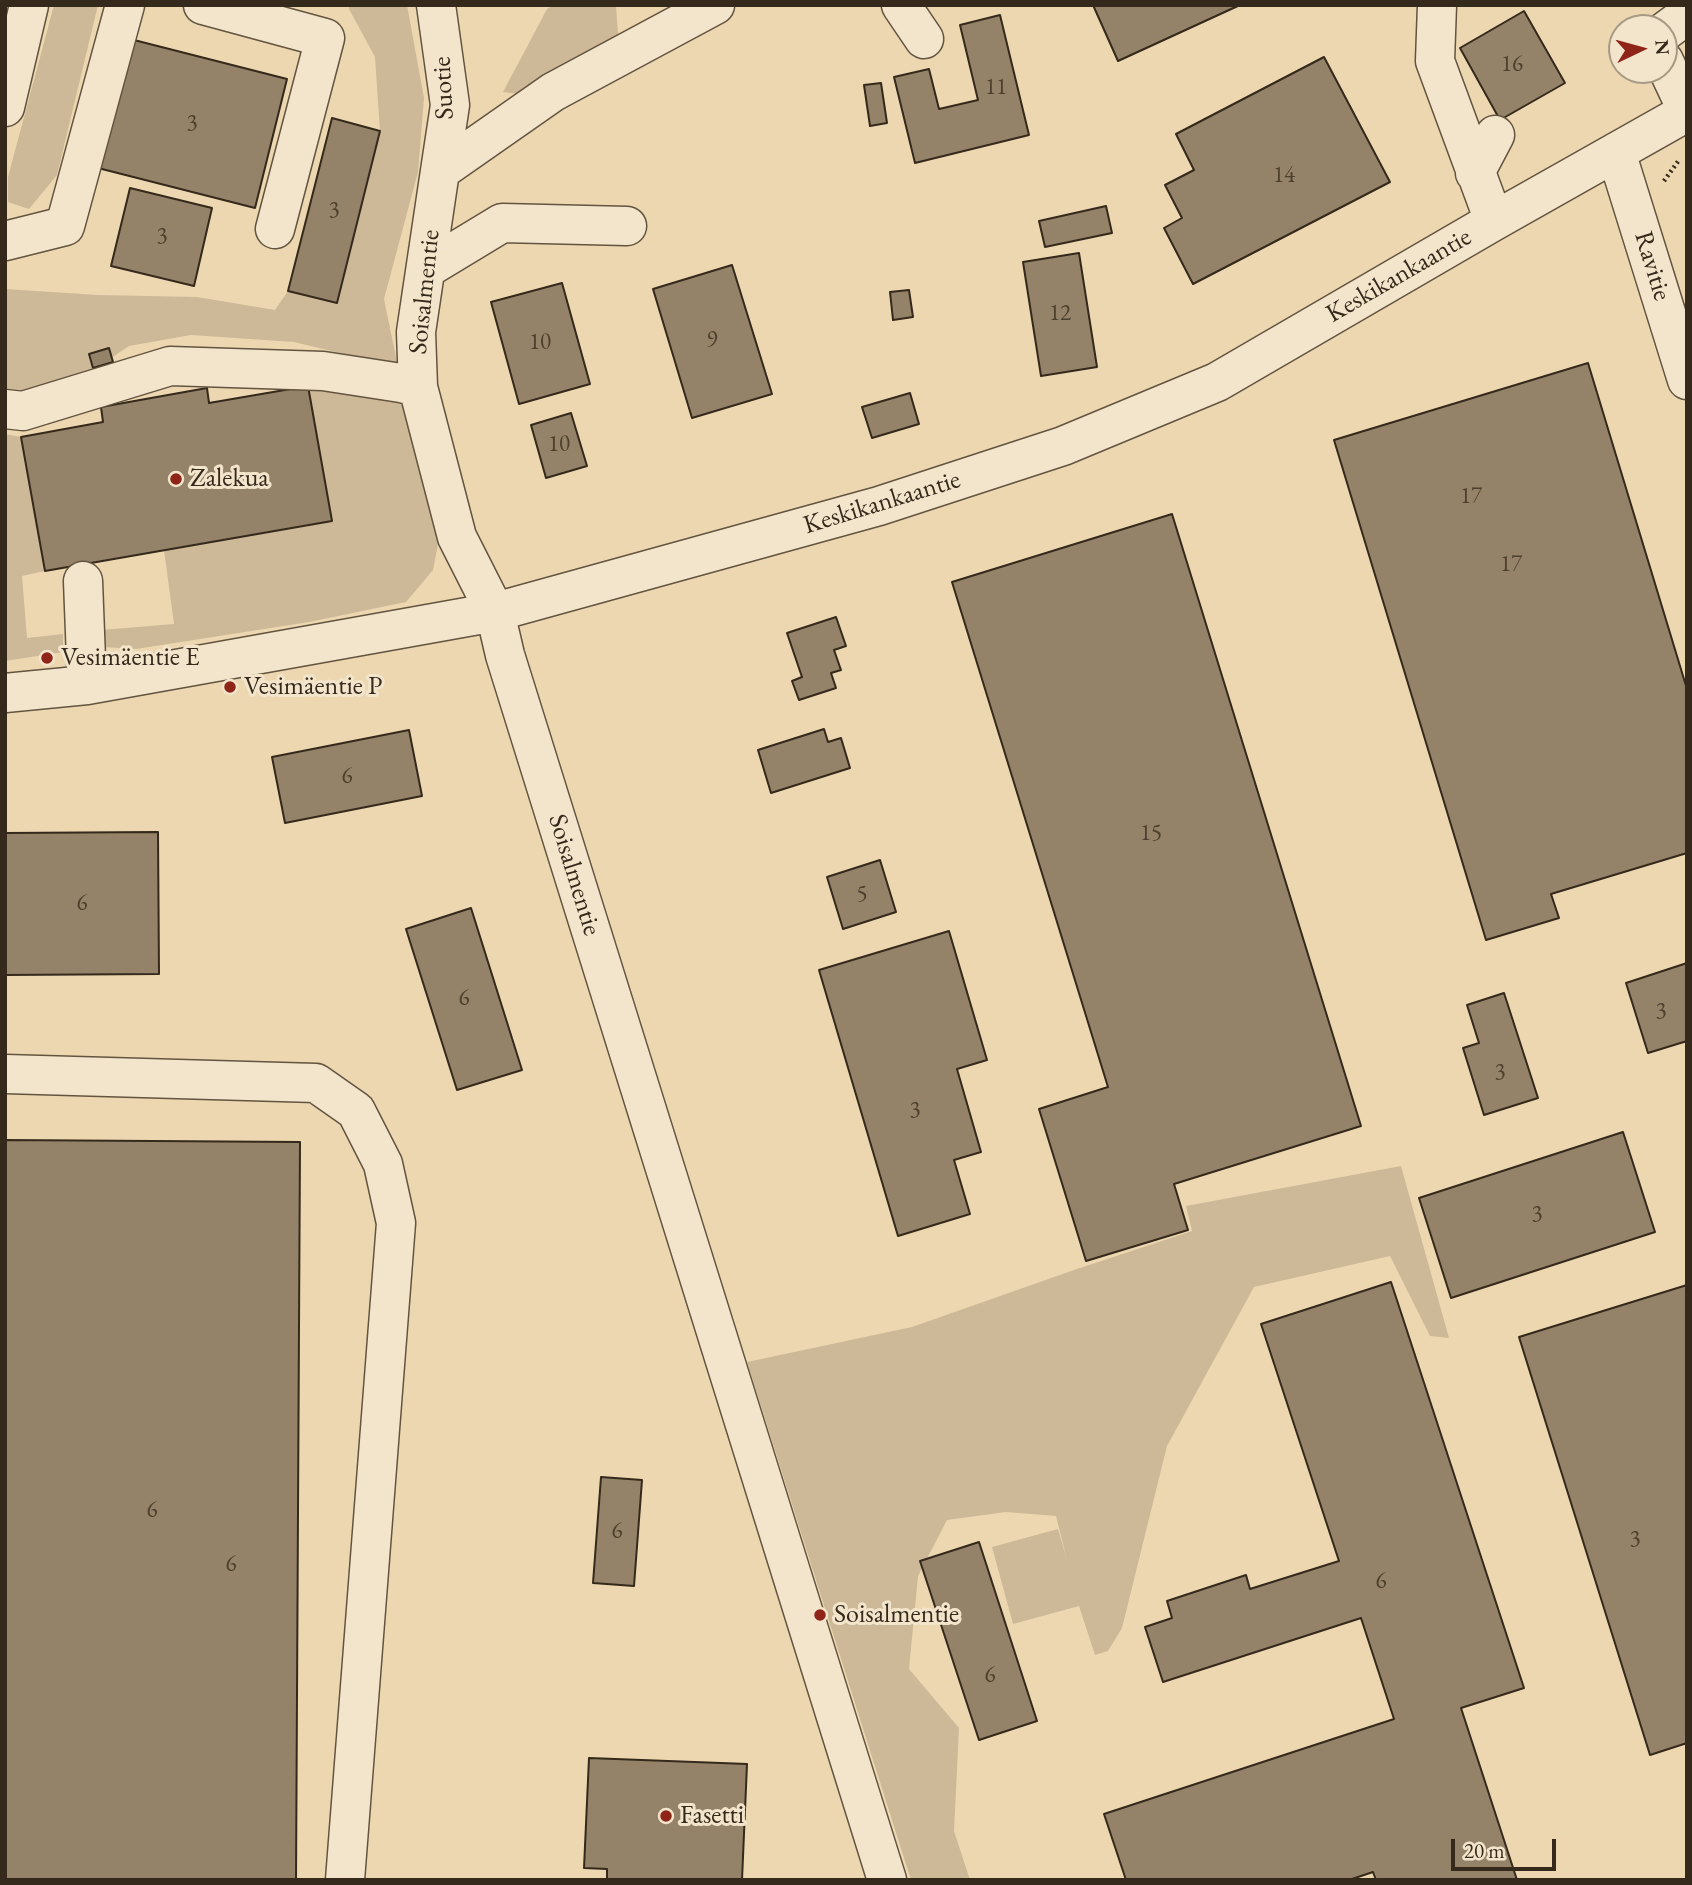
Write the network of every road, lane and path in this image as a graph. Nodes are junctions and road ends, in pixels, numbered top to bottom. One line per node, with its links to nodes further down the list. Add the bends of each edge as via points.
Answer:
1 (29, 5): 10 (street)
2 (125, 5): 19 (street, via 65,226)
3 (203, 5): 18 (street, via 325,38)
4 (436, 5): 14 (street, Suotie, via 450,105)
5 (715, 5): 14 (street, via 553,92)
6 (901, 5): 8 (street)
7 (1437, 5): 15 (street, via 1435,61)
8 (924, 39)
9 (1675, 84): 11 (street)
10 (5, 107)
11 (1687, 111): 13 (street, Keskikankaantie)
12 (1495, 135): 15 (street)
13 (1616, 152): 16 (street, Keskikankaantie); 21 (street, Ravitie)
14 (440, 171): 20 (street, Soisalmentie)
15 (1475, 173): 16 (street)
16 (1494, 221): 25 (street, Keskikankaantie, via 1217,383 1063,446 879,506)
17 (627, 226): 20 (street, via 502,223)
18 (275, 229)
19 (5, 241)
20 (426, 269): 22 (street, Soisalmentie, via 416,331)
21 (1687, 380)
22 (418, 387): 23 (street, via 323,371 170,366 23,411); 25 (street, Soisalmentie, via 457,537)
23 (5, 409)
24 (83, 581): 26 (street)
25 (495, 612): 26 (street, Keskikankaantie); 30 (street, Soisalmentie)
26 (87, 685): 27 (street, Keskikankaantie)
27 (5, 693)
28 (5, 1074): 29 (street, via 316,1083 356,1111 383,1164 397,1223)
29 (345, 1880)
30 (887, 1880)

